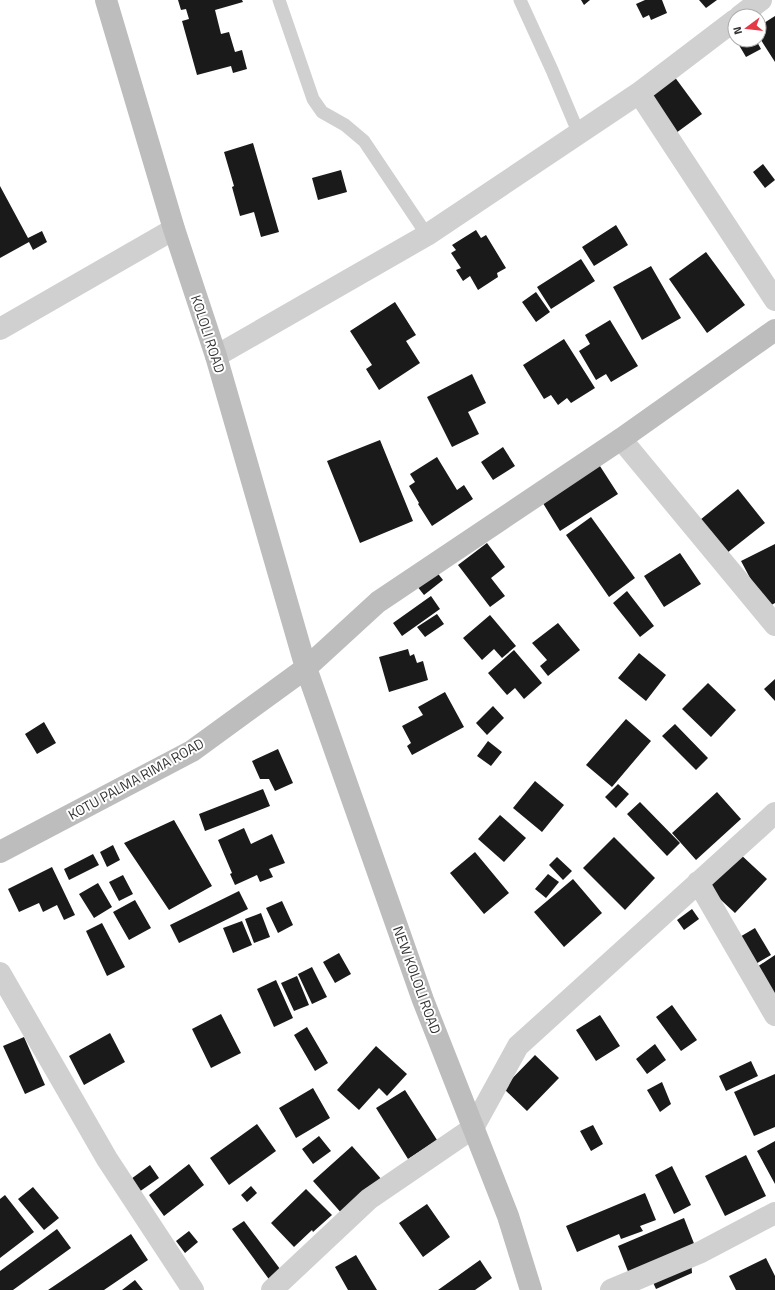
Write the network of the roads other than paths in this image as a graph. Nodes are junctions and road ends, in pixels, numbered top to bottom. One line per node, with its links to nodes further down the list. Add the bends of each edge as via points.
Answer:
1 (106, 0): 9 (street, KOLOLI ROAD)
2 (279, 0): 10 (lane, via 313,99 322,112 345,125 364,141)
3 (520, 0): 8 (lane)
4 (761, 0): 5 (street)
5 (750, 8)
6 (727, 26): 7 (street)
7 (639, 93): 8 (street); 11 (street)
8 (579, 134): 10 (street)
9 (174, 229): 12 (street); 14 (street, KOLOLI ROAD)
10 (428, 235): 14 (street)
11 (775, 300)
12 (0, 329)
13 (775, 330): 15 (street, KOTU PALMA RIMA ROAD)
14 (216, 356): 17 (street, KOLOLI ROAD)
15 (621, 439): 16 (street); 17 (street, KOTU PALMA RIMA ROAD, via 378,602)
16 (775, 625)
17 (306, 668): 19 (street, KOTU PALMA RIMA ROAD, via 192,751); 23 (street, NEW KOLOLI ROAD, via 423,1000)
18 (775, 813): 20 (street)
19 (1, 847)
20 (698, 882): 22 (street); 23 (street, via 518,1046)
21 (0, 973): 25 (street, via 107,1159)
22 (775, 1016)
23 (473, 1128): 26 (street, via 369,1199); 27 (street, NEW KOLOLI ROAD, via 508,1216)
24 (775, 1213): 28 (street, via 701,1252)
25 (193, 1290)
26 (272, 1290)
27 (531, 1290)
28 (611, 1290)

